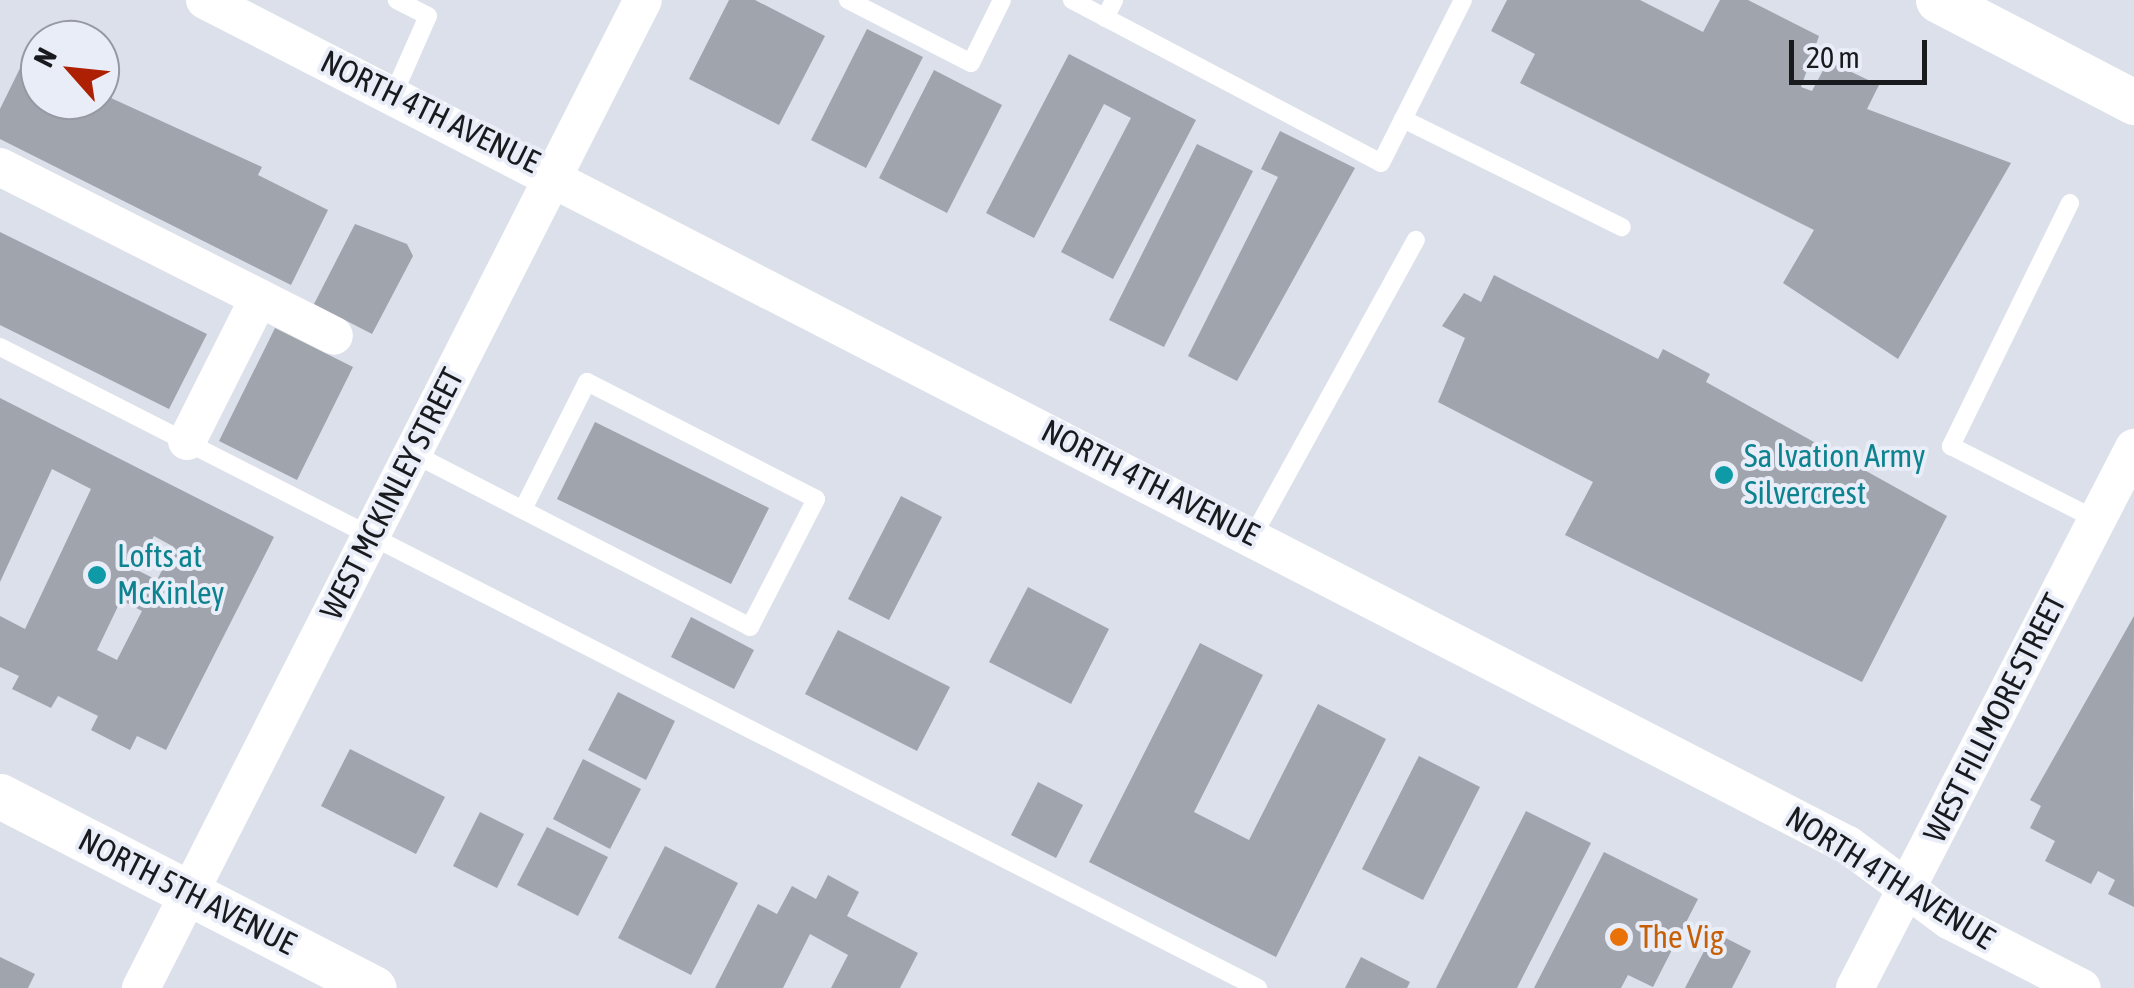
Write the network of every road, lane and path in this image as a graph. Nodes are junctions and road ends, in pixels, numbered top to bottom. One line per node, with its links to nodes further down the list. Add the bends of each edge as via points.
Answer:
1 (205, 0): 11 (street, NORTH 4TH AVENUE)
2 (397, 0): 11 (lane, via 428,16)
3 (642, 0): 15 (street, WEST MCKINLEY STREET)
4 (848, 0): 5 (lane, via 971,63)
5 (1002, 0)
6 (1072, 0): 10 (lane)
7 (1114, 0): 10 (lane)
8 (1463, 0): 13 (lane)
9 (1938, 0): 12 (street)
10 (1105, 18): 13 (lane, via 1381,163)
11 (394, 94): 15 (street, NORTH 4TH AVENUE)
12 (2134, 102)
13 (1404, 119): 17 (lane)
14 (0, 167): 19 (street)
15 (553, 173): 24 (street, WEST MCKINLEY STREET); 28 (street, NORTH 4TH AVENUE)
16 (2070, 203): 26 (lane, via 1951,446)
17 (1622, 226)
18 (1416, 240): 28 (lane)
19 (260, 298): 20 (street); 22 (street)
20 (334, 336)
21 (0, 346): 22 (lane)
22 (187, 441): 27 (lane)
23 (2134, 448): 26 (street, WEST FILLMORE STREET)
24 (412, 453): 25 (lane); 27 (street, WEST MCKINLEY STREET)
25 (522, 509): 25 (lane, via 750,626 816,500 587,382)
26 (2098, 520): 30 (street, WEST FILLMORE STREET)
27 (372, 534): 31 (street, WEST MCKINLEY STREET); 34 (lane)
28 (1253, 536): 30 (street, NORTH 4TH AVENUE, via 1848,845)
29 (0, 796): 31 (street, NORTH 5TH AVENUE)
30 (1908, 888): 35 (street, WEST FILLMORE STREET); 36 (street, NORTH 4TH AVENUE, via 1949,920)
31 (190, 893): 32 (street, WEST MCKINLEY STREET); 33 (street, NORTH 5TH AVENUE)
32 (140, 988)
33 (374, 988)
34 (1258, 988)
35 (1856, 988)
36 (2082, 988)

